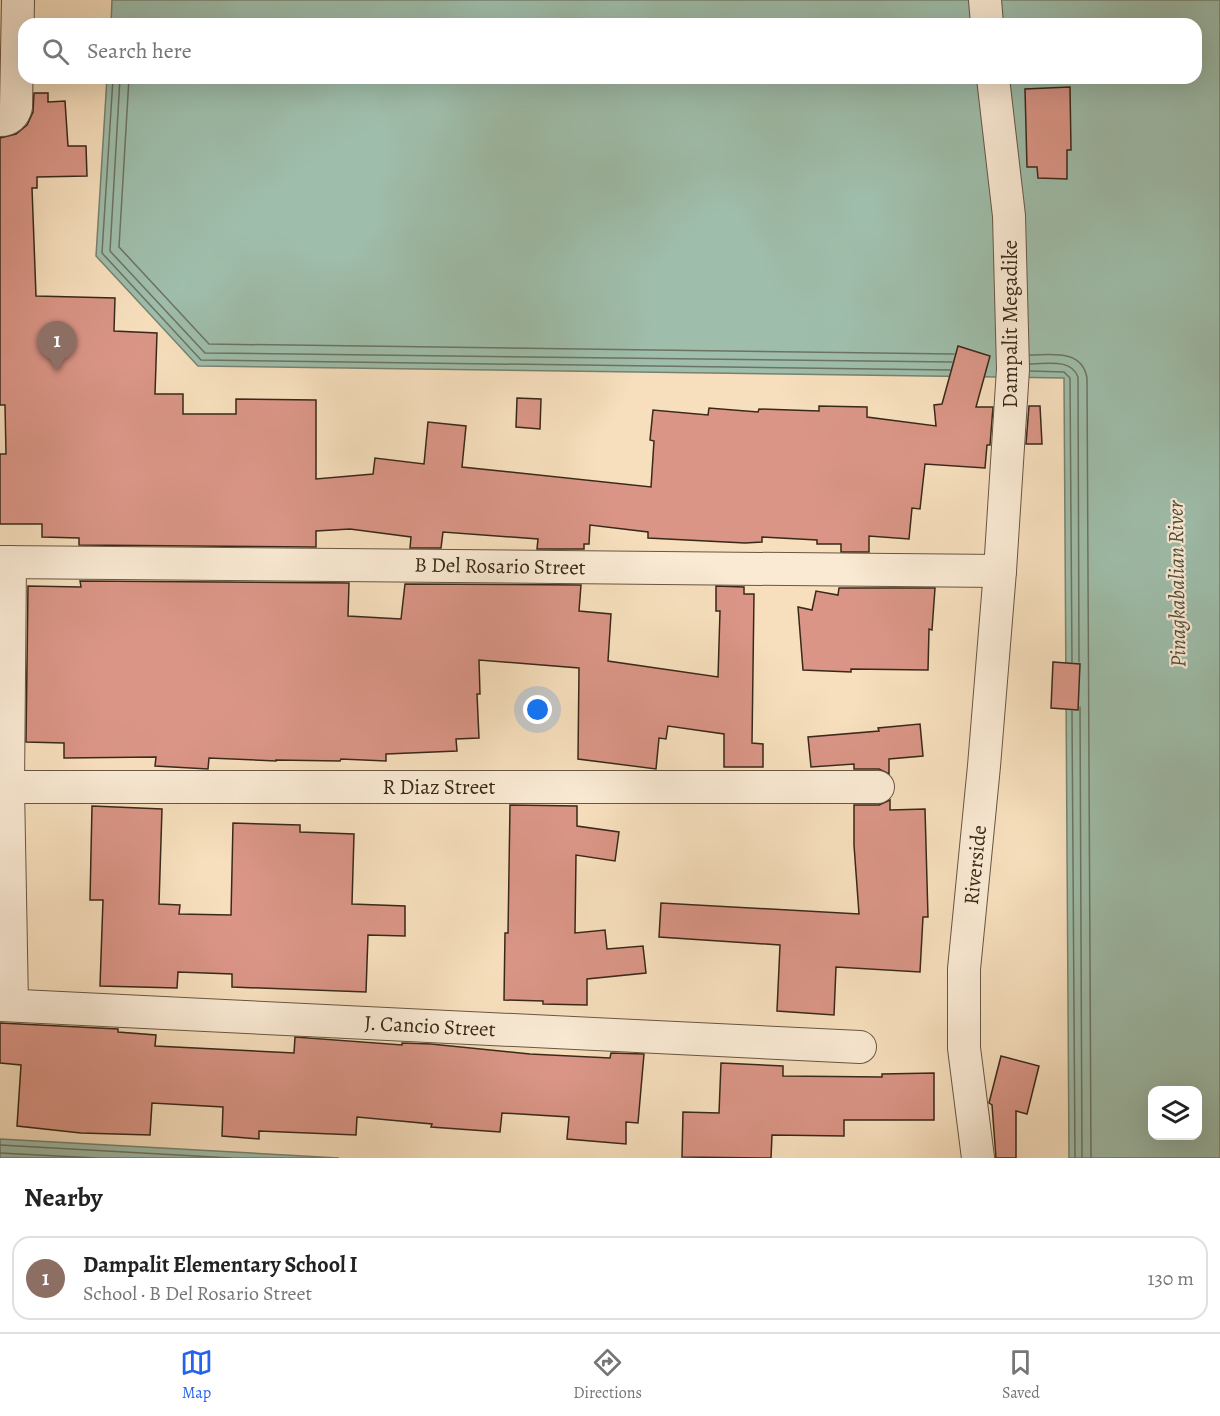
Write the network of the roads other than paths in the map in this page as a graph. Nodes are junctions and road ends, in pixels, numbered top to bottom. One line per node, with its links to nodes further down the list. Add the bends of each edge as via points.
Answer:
1 (18, 0): 5 (street, via 16,106 14,113)
2 (985, 0): 3 (street)
3 (986, 18)
4 (994, 84): 7 (street, Dampalit Megadike, via 1009,216 1013,369)
5 (0, 120)
6 (5, 562): 7 (street, B Del Rosario Street); 8 (street)
7 (1000, 571): 12 (street, Riverside, via 964,969 964,1048)
8 (4, 787): 9 (street, R Diaz Street); 10 (street)
9 (878, 787)
10 (6, 1005): 11 (street, J. Cancio Street)
11 (860, 1047)
12 (978, 1158)

